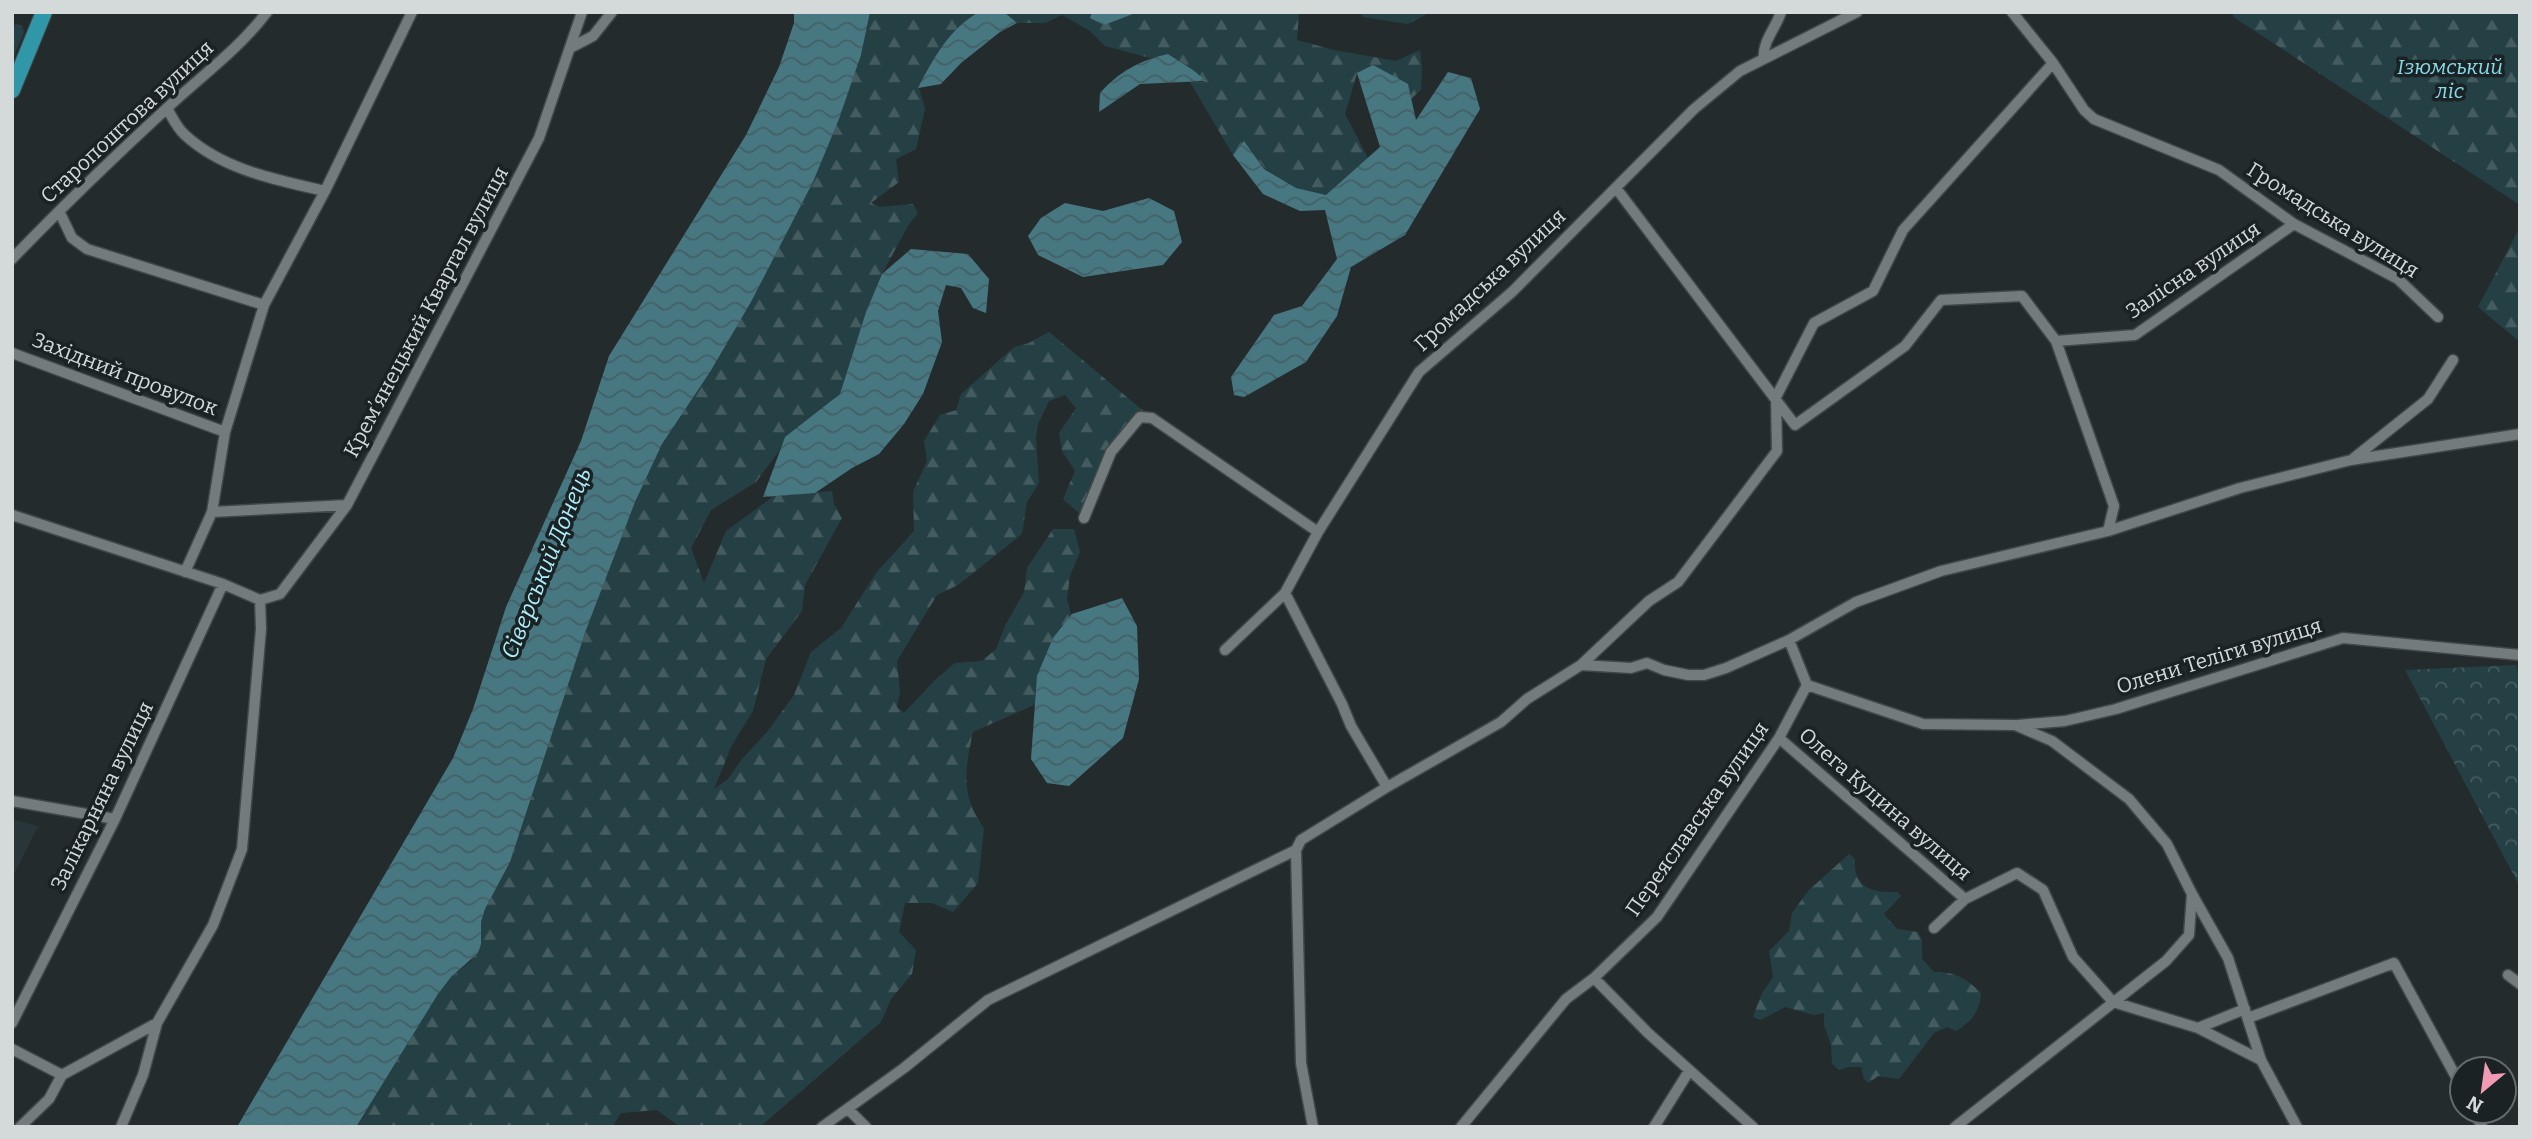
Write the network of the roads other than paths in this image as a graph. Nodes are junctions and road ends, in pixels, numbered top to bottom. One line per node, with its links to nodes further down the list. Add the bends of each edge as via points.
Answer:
1 (44, 12): 14 (highway)
2 (267, 12): 15 (street, Старопоштова вулиця, via 253,31)
3 (412, 12): 17 (street)
4 (582, 12): 11 (street, Крем’янецький Квартал вулиця)
5 (612, 12): 11 (street, via 593,36)
6 (1781, 12): 10 (street)
7 (1790, 12): 10 (street)
8 (1857, 12): 12 (street, Громадська вулиця)
9 (2012, 12): 13 (street, Громадська вулиця)
10 (1776, 27): 12 (street, via 1763,48)
11 (570, 48): 30 (street, Крем’янецький Квартал вулиця, via 539,138)
12 (1763, 58): 16 (street, Громадська вулиця, via 1693,109)
13 (2053, 63): 19 (street, Громадська вулиця, via 2094,119 2219,170); 26 (street, via 1903,230 1872,291 1814,323)
14 (12, 90)
15 (167, 108): 17 (street, via 183,134 206,151 259,176); 18 (street, Старопоштова вулиця)
16 (1616, 188): 26 (street); 35 (street, Громадська вулиця, via 1512,292 1419,372)
17 (325, 191): 21 (street)
18 (59, 211): 20 (street, Старопоштова вулиця); 21 (street, via 72,237 87,249)
19 (2294, 224): 22 (street, Громадська вулиця, via 2399,279); 23 (street, Залісна вулиця, via 2136,335)
20 (12, 259)
21 (264, 305): 27 (street)
22 (2438, 317)
23 (2056, 341): 26 (street, via 2022,296 1941,300 1905,346 1795,425); 34 (street, via 2114,506)
24 (12, 353): 27 (street, Західний провулок)
25 (2453, 360): 29 (street, via 2428,399)
26 (1776, 397): 43 (street, via 1777,451 1678,582 1649,601)
27 (225, 432): 31 (street)
28 (2520, 434): 29 (street)
29 (2351, 460): 34 (street, via 2240,488)
30 (347, 506): 31 (street); 39 (street, Крем’янецький Квартал вулиця, via 280,594)
31 (212, 512): 36 (street)
32 (12, 515): 36 (street)
33 (1084, 518): 35 (street, via 1111,452 1140,417 1152,418)
34 (2108, 531): 40 (street, via 1941,571 1856,602)
35 (1318, 532): 38 (street, Громадська вулиця)
36 (185, 572): 37 (street)
37 (223, 584): 39 (street); 49 (street, Залікарняна вулиця)
38 (1285, 593): 41 (street, Громадська вулиця); 47 (street)
39 (260, 600): 60 (street, via 242,849 213,925)
40 (1789, 640): 43 (street, via 1704,675 1688,676 1647,663 1631,668); 44 (street)
41 (1225, 650)
42 (2520, 656): 45 (street, Олени Теліги вулиця, via 2343,638 2116,709 2065,721)
43 (1581, 665): 47 (street, via 1527,699 1502,722)
44 (1807, 685): 45 (street, Олени Теліги вулиця, via 1923,724); 46 (street, Переяславська вулиця)
45 (2015, 725): 51 (street, Олени Теліги вулиця, via 2052,741 2129,799 2167,844)
46 (1779, 738): 52 (street, Олега Куцина вулиця); 55 (street, Переяславська вулиця, via 1657,917)
47 (1387, 788): 50 (street, via 1301,840)
48 (12, 801): 49 (street)
49 (114, 819): 59 (street, Залікарняна вулиця)
50 (1296, 850): 67 (street, via 988,1000); 72 (street, via 1301,1063)
51 (2192, 894): 57 (street, via 2189,935 2166,961); 58 (street, Олени Теліги вулиця, via 2228,958)
52 (1965, 899): 53 (street, Олега Куцина вулиця); 57 (street, Олега Куцина вулиця, via 2017,873 2043,890 2073,957)
53 (1934, 928)
54 (2508, 975): 56 (street)
55 (1594, 978): 65 (street); 73 (street, Переяславська вулиця, via 1566,999)
56 (2520, 984)
57 (2113, 1002): 61 (street); 76 (street)
58 (2246, 1014): 61 (street); 63 (street, Олени Теліги вулиця); 64 (street, via 2394,963)
59 (12, 1023)
60 (157, 1023): 66 (street); 69 (street, via 143,1075)
61 (2198, 1028): 63 (street)
62 (12, 1049): 66 (street)
63 (2261, 1060): 77 (street, Олени Теліги вулиця)
64 (2448, 1062)
65 (1689, 1071): 74 (street); 75 (street)
66 (62, 1075): 68 (street, via 49,1099)
67 (848, 1109): 70 (street); 71 (street)
68 (20, 1127)
69 (121, 1127)
70 (822, 1127)
71 (866, 1127)
72 (1313, 1127)
73 (1461, 1127)
74 (1654, 1127)
75 (1753, 1127)
76 (1955, 1127)
77 (2297, 1127)

